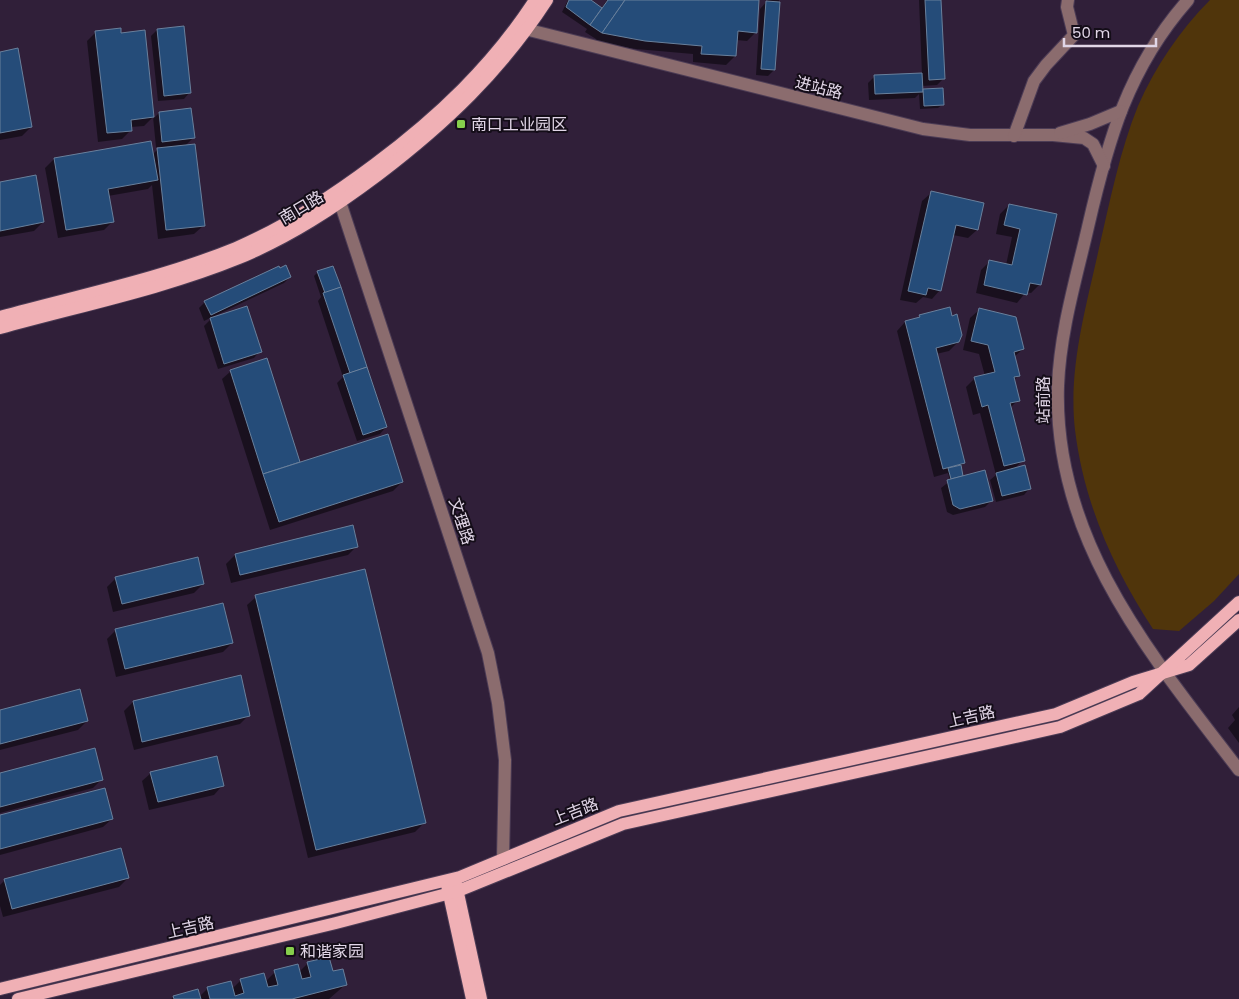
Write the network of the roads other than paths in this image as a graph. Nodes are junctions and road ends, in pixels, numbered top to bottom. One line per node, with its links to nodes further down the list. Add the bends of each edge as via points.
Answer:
1 (535, 0): 5 (main road, 南口路)
2 (548, 0): 5 (main road, 南口路)
3 (1068, 0): 8 (street, via 1074,35 1034,81)
4 (1188, 0): 6 (street, 站前路, via 1148,53)
5 (522, 29): 8 (street, 进站路, via 900,124 947,132); 10 (main road, 南口路, via 495,71 457,111); 11 (main road, 南口路, via 430,122 349,184 288,223 210,258)
6 (1120, 111): 7 (street); 9 (street, 站前路)
7 (1053, 135): 8 (street, 进站路); 9 (street, 进站路, via 1084,138 1094,144)
8 (1014, 136)
9 (1104, 166): 15 (street, 站前路, via 1062,340 1058,386 1060,432 1075,505 1094,555 1119,606)
10 (340, 202): 12 (main road, 南口路, via 292,232 214,267); 17 (street, 文理路, via 488,653 505,760)
11 (0, 317)
12 (0, 328)
13 (1239, 602): 15 (main road, 上吉路)
14 (1239, 620): 15 (main road, 上吉路, via 1189,665)
15 (1164, 671): 16 (street, 站前路); 17 (main road, 上吉路, via 1056,714 619,812); 18 (main road, 上吉路, via 1139,694 1060,726 623,824)
16 (1239, 770)
17 (503, 859): 18 (main road, 上吉路)
18 (452, 886): 19 (main road, 上吉路); 20 (main road, 上吉路, via 336,923); 21 (main road); 22 (main road)
19 (0, 989)
20 (18, 999)
21 (472, 999)
22 (481, 999)

